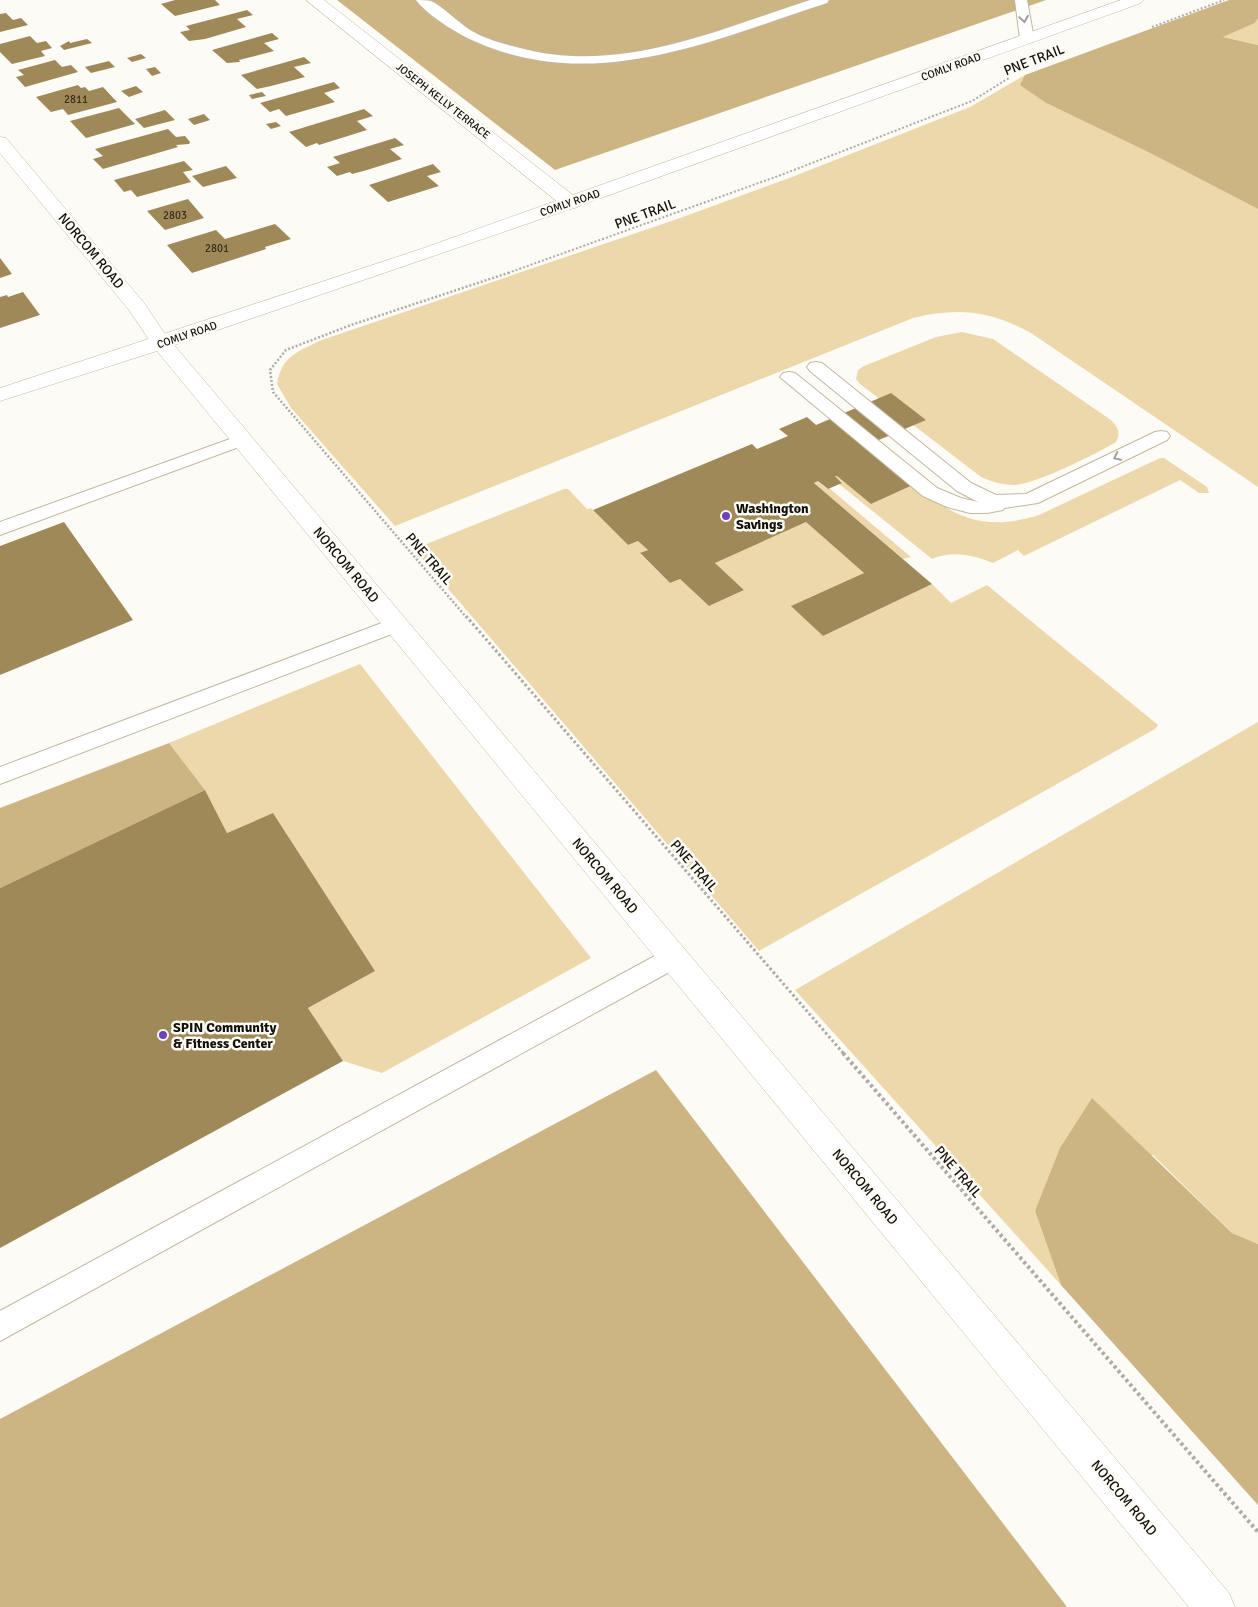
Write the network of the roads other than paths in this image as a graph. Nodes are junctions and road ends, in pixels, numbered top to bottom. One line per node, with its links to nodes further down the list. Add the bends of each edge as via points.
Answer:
1 (314, 0): 11 (street, JOSEPH KELLY TERRACE)
2 (422, 0): 3 (lane, via 470,35 530,55 568,59 612,59 655,53)
3 (823, 0)
4 (1021, 0): 7 (lane, one-way to 7)
5 (1128, 0): 6 (lane)
6 (1135, 0): 7 (street, COMLY ROAD)
7 (1027, 39): 11 (street, COMLY ROAD)
8 (0, 142): 9 (street, NORCOM ROAD)
9 (20, 167): 10 (street); 12 (street, NORCOM ROAD, via 138,307)
10 (0, 173)
11 (571, 203): 12 (street, COMLY ROAD)
12 (161, 344): 13 (street, COMLY ROAD); 15 (street, NORCOM ROAD)
13 (0, 395)
14 (1161, 436): 16 (lane, one-way to 16, via 1031,498)
15 (241, 440): 17 (lane); 18 (street, NORCOM ROAD)
16 (1011, 503): 16 (lane, via 981,509 954,505 930,492 809,370 964,487 986,500)
17 (0, 528)
18 (395, 625): 19 (lane); 20 (street, NORCOM ROAD)
19 (0, 776)
20 (673, 958): 21 (lane); 22 (street, NORCOM ROAD)
21 (0, 1328)
22 (1215, 1607)

